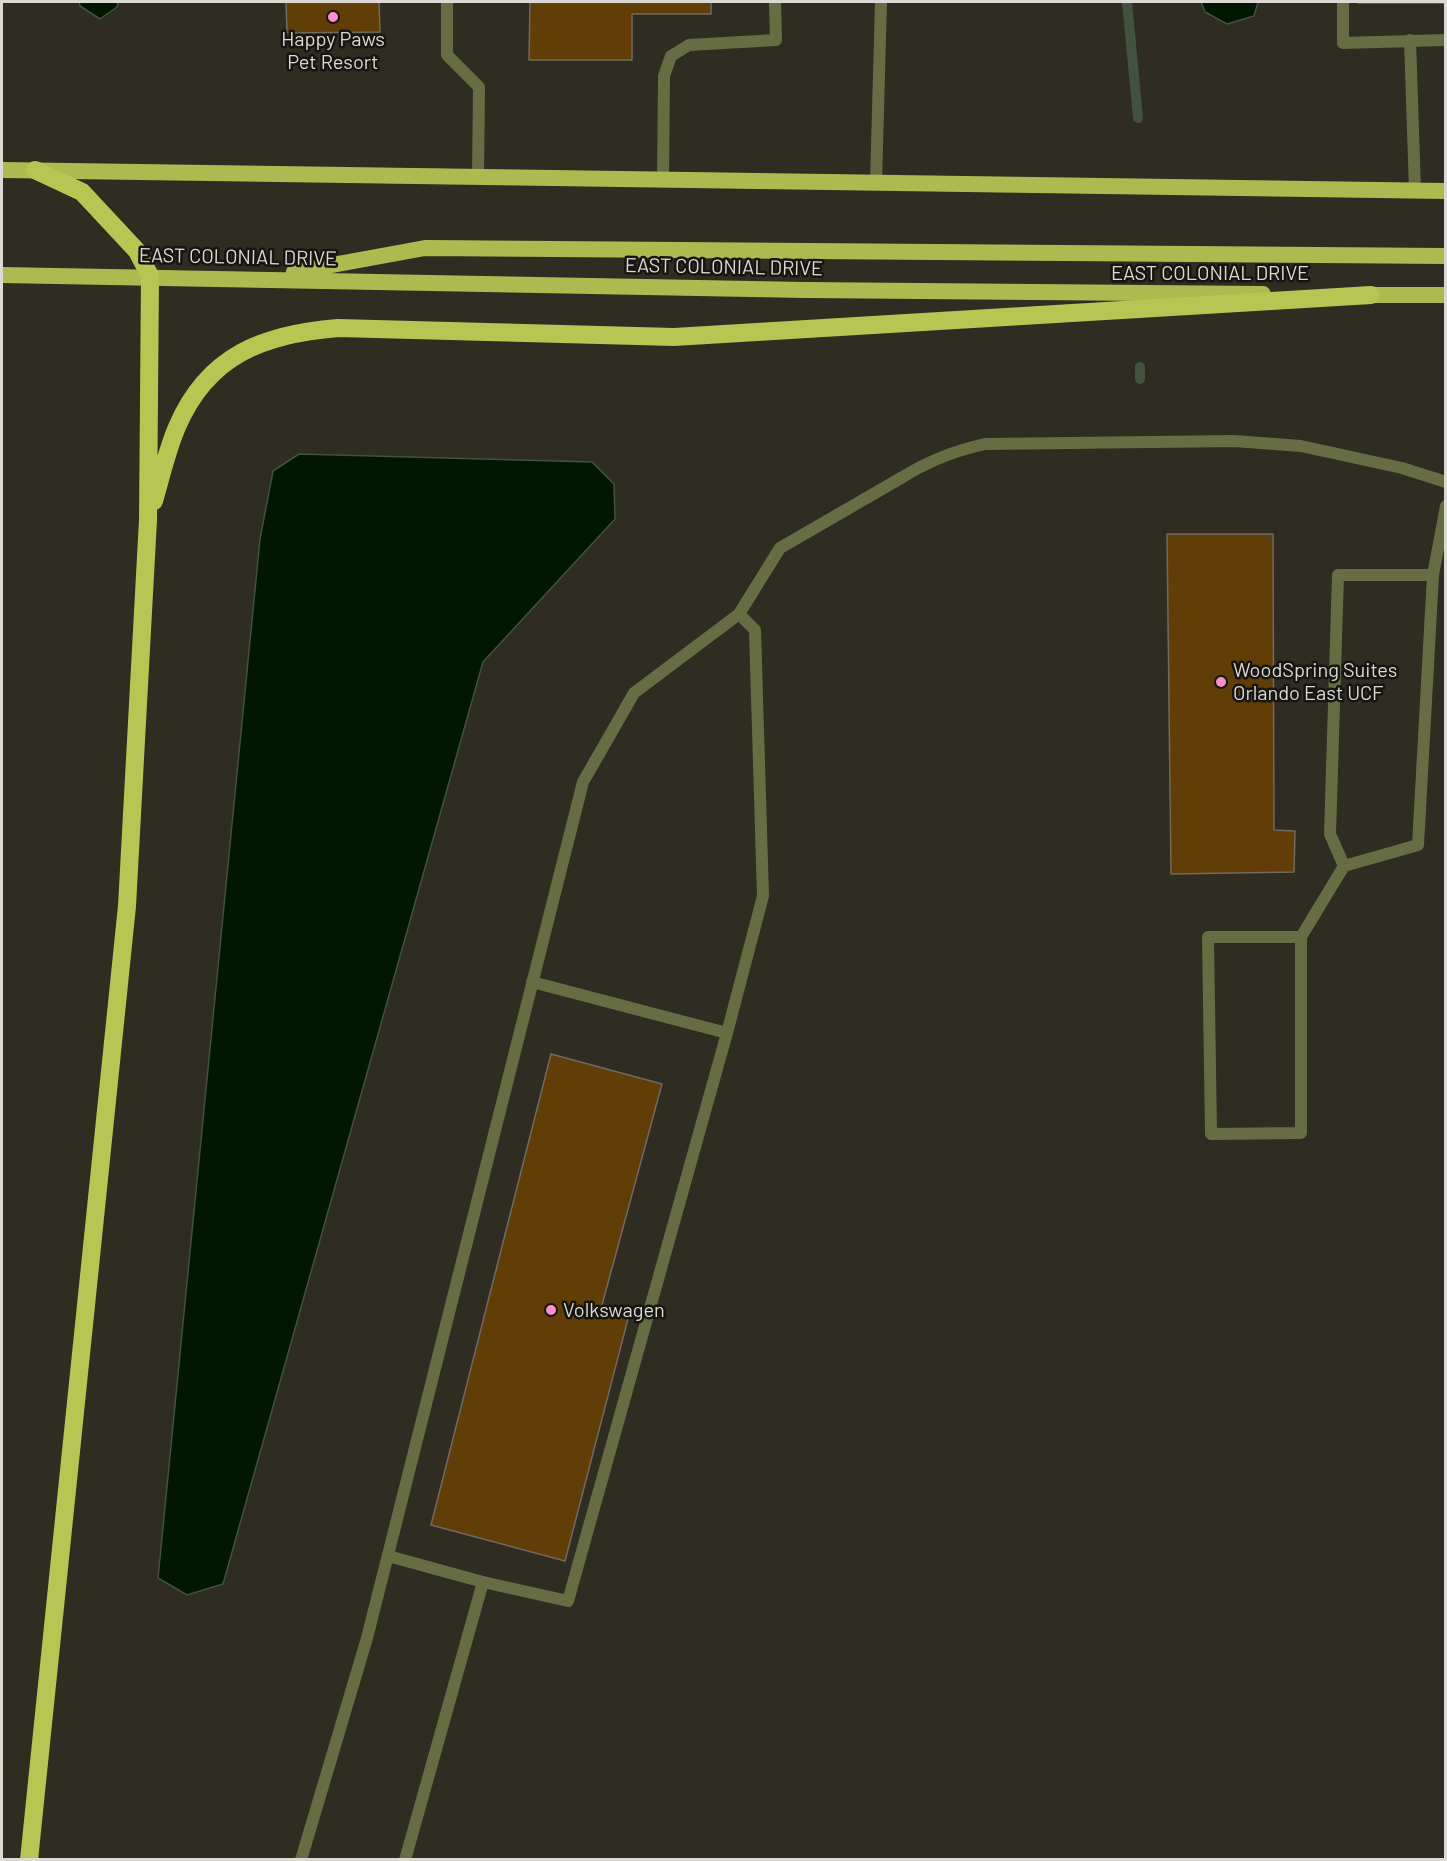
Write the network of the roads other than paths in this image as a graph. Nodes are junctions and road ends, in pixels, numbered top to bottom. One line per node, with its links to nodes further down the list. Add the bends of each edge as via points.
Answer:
1 (447, 2): 9 (street, via 447,55 479,87)
2 (775, 2): 10 (street, via 776,39 689,45 671,56 664,76)
3 (881, 2): 11 (street)
4 (1343, 2): 5 (street, via 1342,43)
5 (1410, 40): 6 (street); 12 (street)
6 (1446, 40)
7 (2, 170): 8 (highway)
8 (35, 170): 9 (highway); 16 (highway, via 82,192 137,251)
9 (478, 177): 10 (highway)
10 (663, 180): 11 (highway)
11 (876, 183): 12 (highway)
12 (1415, 190): 13 (highway)
13 (1446, 191)
14 (1446, 256): 17 (highway, via 425,248)
15 (2, 275): 16 (highway, EAST COLONIAL DRIVE)
16 (150, 276): 17 (highway, EAST COLONIAL DRIVE); 22 (highway)
17 (261, 278): 18 (highway, EAST COLONIAL DRIVE, via 805,290)
18 (1371, 295): 19 (highway, EAST COLONIAL DRIVE); 22 (highway, via 674,337 338,328 295,332 238,354 214,371 193,397 176,427)
19 (1446, 295)
20 (1446, 482): 24 (street, via 1301,446 1234,441 985,444 927,462 780,548)
21 (1446, 506): 23 (street)
22 (148, 520): 31 (highway, via 127,906)
23 (1434, 575): 25 (street, via 1419,845); 25 (street, via 1338,575 1330,834)
24 (739, 614): 27 (street, via 634,693 583,782); 28 (street, via 755,630 763,896)
25 (1344, 866): 26 (street)
26 (1301, 937): 26 (street, via 1208,937 1210,1134 1301,1132)
27 (532, 982): 28 (street); 29 (street)
28 (727, 1033): 30 (street, via 568,1602)
29 (388, 1556): 30 (street); 32 (street, via 368,1638)
30 (483, 1582): 33 (street)
31 (29, 1860)
32 (301, 1860)
33 (405, 1860)

